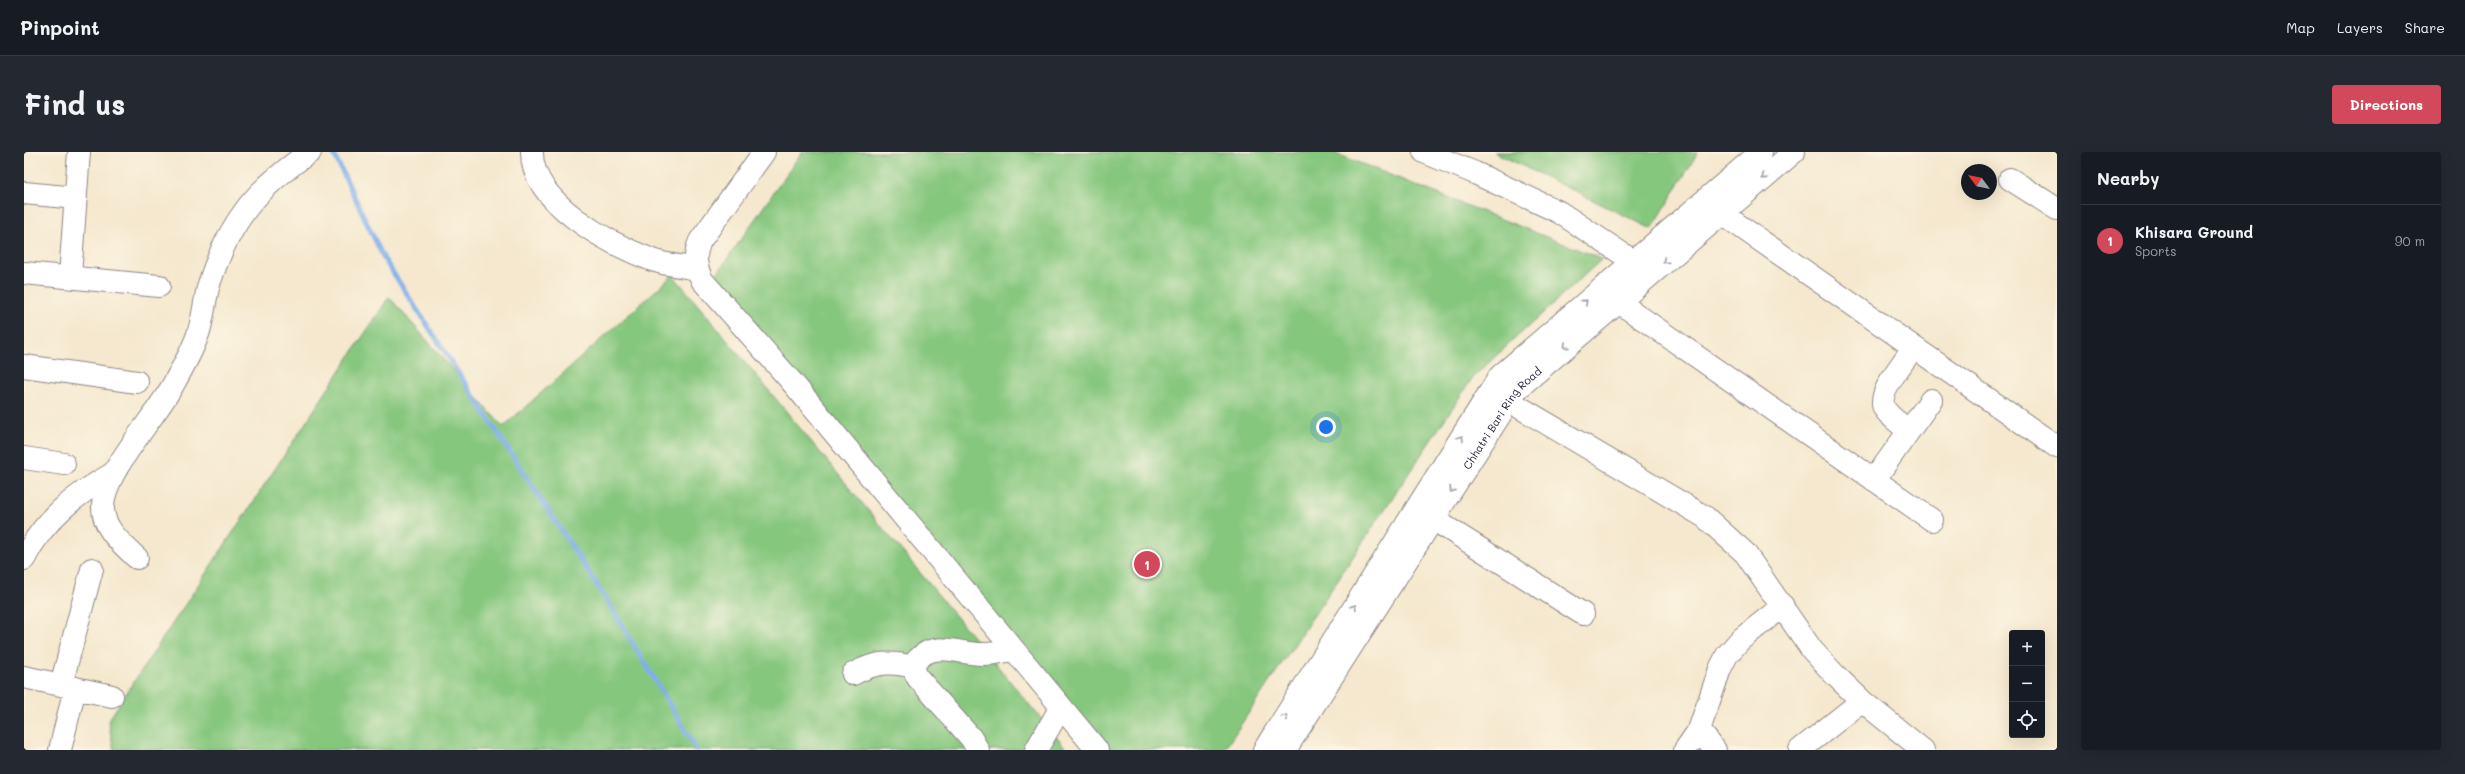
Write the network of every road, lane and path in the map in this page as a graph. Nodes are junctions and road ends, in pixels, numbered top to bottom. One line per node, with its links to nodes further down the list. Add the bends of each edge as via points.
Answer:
1 (79, 152): 10 (street)
2 (310, 152): 28 (street, via 287,167 247,208 239,221 224,246 209,282 197,338 180,371)
3 (532, 152): 14 (street, via 541,186 568,214 652,260)
4 (764, 152): 14 (street, via 700,242 696,250)
5 (1424, 152): 13 (street, via 1558,212)
6 (1761, 152): 13 (street, Chhatri Bari Ring Road)
7 (1794, 152): 12 (street, Chhatri Bari Ring Road, one-way to 12)
8 (2010, 179): 11 (street)
9 (24, 193): 10 (street)
10 (76, 198): 16 (street)
11 (2057, 209)
12 (1721, 213): 18 (street, Chhatri Bari Ring Road, one-way to 18); 19 (street)
13 (1633, 261): 51 (street, Chhatri Bari Ring Road, one-way to 13, via 1500,376)
14 (697, 269): 37 (street, via 702,280 792,382)
15 (24, 273): 16 (street)
16 (70, 277): 17 (street)
17 (159, 286)
18 (1617, 301): 23 (street, Chhatri Bari Ring Road, one-way to 23, via 1516,390); 29 (street)
19 (1913, 348): 24 (street, via 1883,397 1883,406 1888,413); 25 (street)
20 (24, 366): 21 (street)
21 (137, 382)
22 (1931, 400): 24 (street)
23 (1509, 401): 30 (street, Chhatri Bari Ring Road, one-way to 30); 35 (street, via 1705,517 1745,552)
24 (1909, 431): 29 (street)
25 (2057, 447)
26 (24, 458): 27 (street)
27 (64, 464)
28 (114, 473): 32 (street, via 103,506 107,524 115,538); 33 (street, via 87,488 55,514 34,539)
29 (1874, 480): 31 (street)
30 (1433, 519): 36 (street); 52 (street, Chhatri Bari Ring Road)
31 (1932, 520)
32 (137, 558)
33 (24, 559)
34 (92, 569): 41 (street)
35 (1783, 606): 43 (street, via 1812,650); 45 (street, via 1740,640 1727,656)
36 (1583, 614)
37 (1013, 650): 38 (street, via 984,654 949,649 934,650 916,660); 44 (street)
38 (914, 667): 39 (street, via 888,662 875,663); 49 (street, via 918,678 971,738)
39 (853, 674)
40 (24, 677): 41 (street)
41 (68, 686): 42 (street); 48 (street)
42 (112, 696)
43 (1862, 701): 47 (street); 55 (street)
44 (1060, 707): 46 (street); 50 (street)
45 (1699, 730): 53 (street); 54 (street)
46 (1040, 747)
47 (1808, 748)
48 (60, 750)
49 (978, 750)
50 (1097, 750)
51 (1264, 750)
52 (1285, 750)
53 (1685, 750)
54 (1715, 750)
55 (1923, 750)

